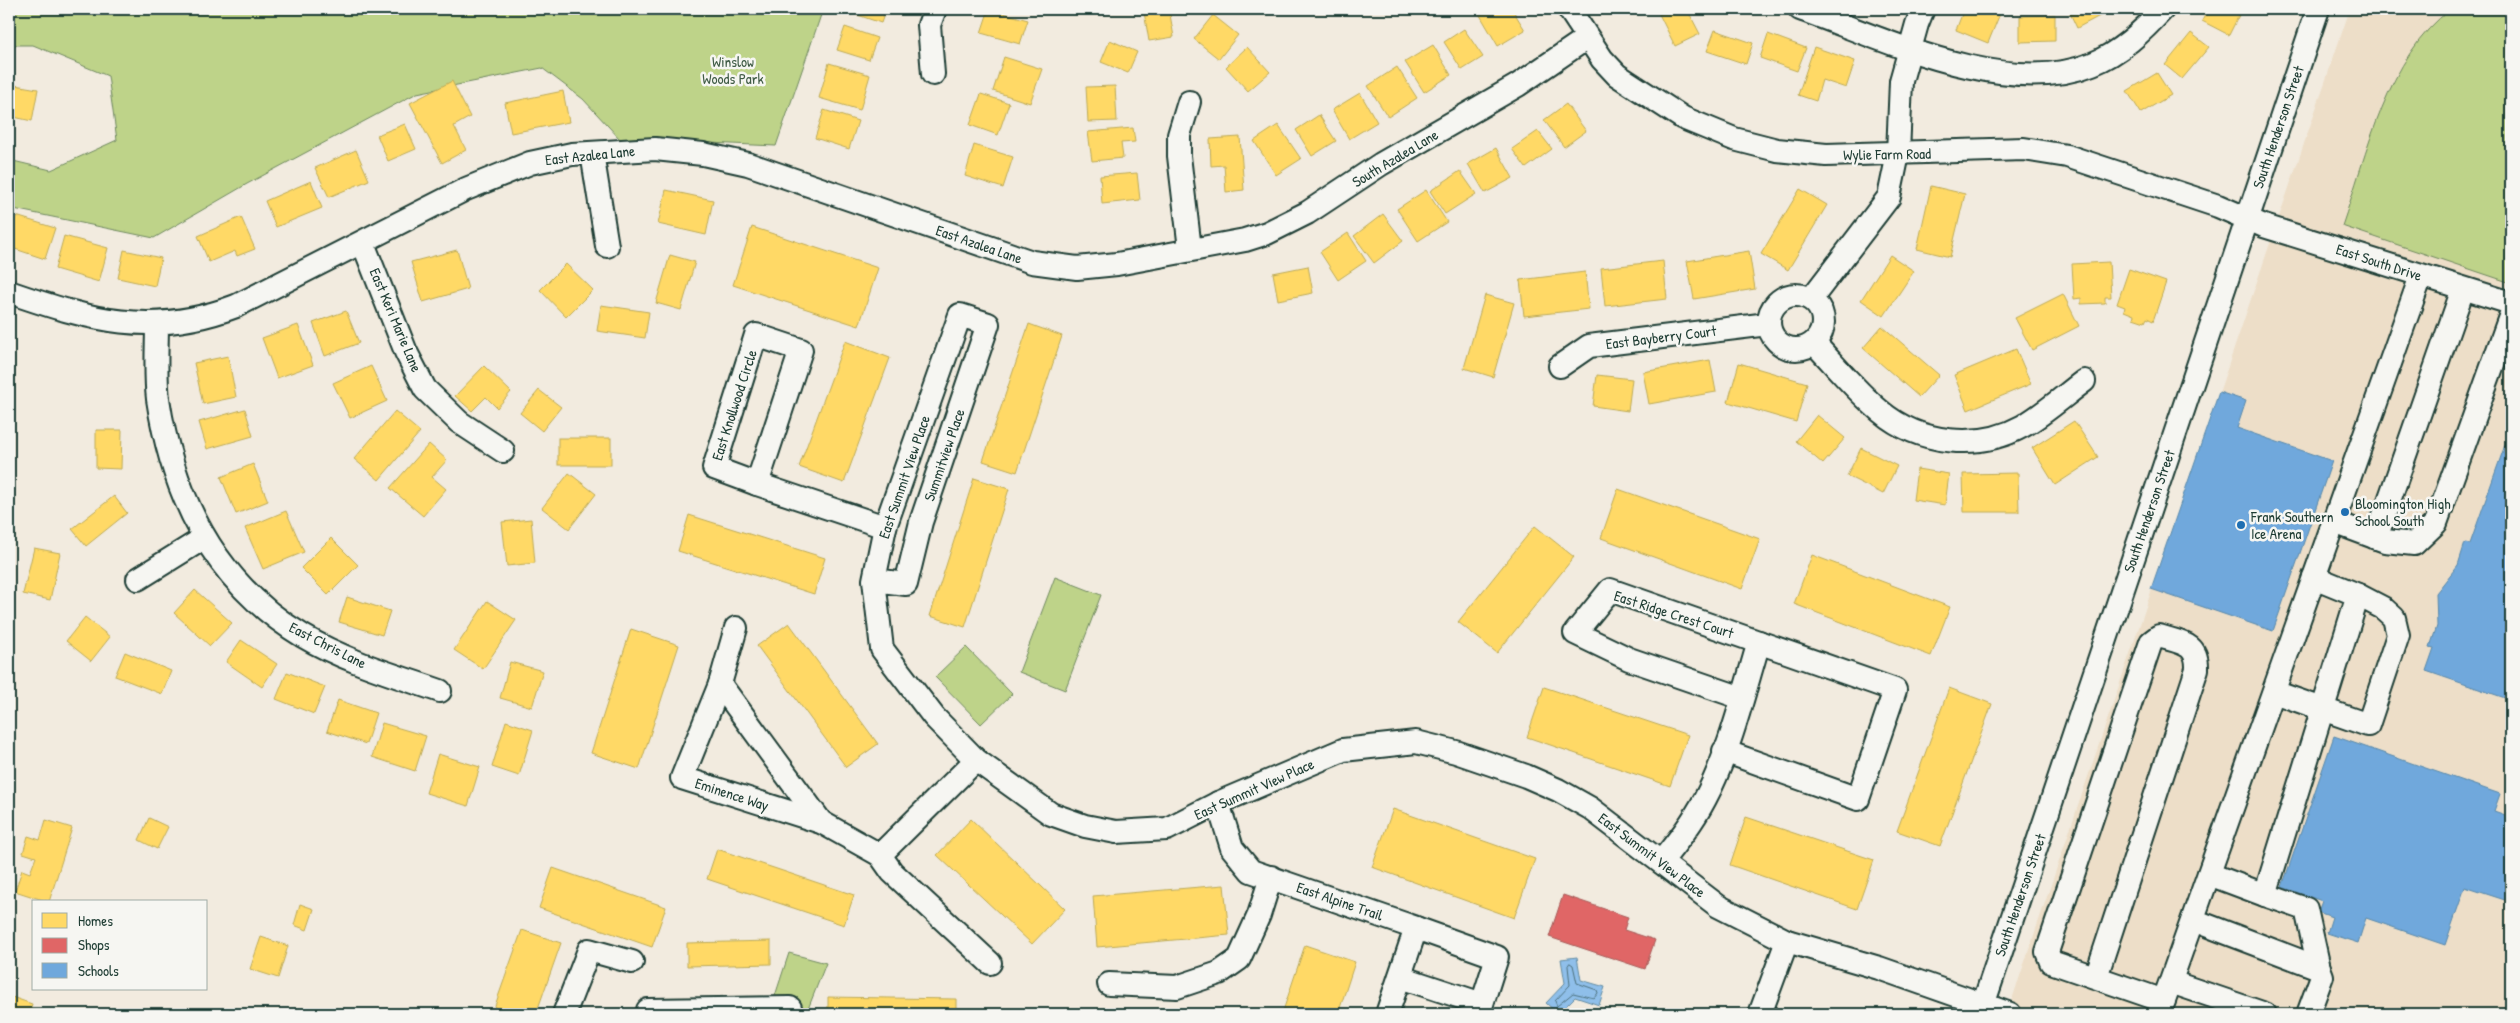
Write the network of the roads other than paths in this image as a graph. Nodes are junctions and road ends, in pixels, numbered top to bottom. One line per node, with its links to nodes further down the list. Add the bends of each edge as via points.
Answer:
1 (935, 9): 9 (street, via 929,25)
2 (1569, 9): 7 (street, Wylie Farm Road)
3 (1800, 9): 8 (street)
4 (1923, 9): 8 (street)
5 (2163, 9): 8 (street, via 2127,44 2092,64 2055,74 2010,75 1965,66)
6 (2318, 9): 13 (street, South Henderson Street)
7 (1587, 38): 12 (street, Wylie Farm Road, via 1624,80 1660,105 1709,131 1758,146 1796,153); 16 (street, South Azalea Lane, via 1518,85 1381,164 1286,224 1245,240)
8 (1909, 48): 12 (street, via 1900,97)
9 (932, 74)
10 (1188, 102): 16 (street, via 1179,135 1179,149)
11 (592, 153): 14 (street, East Azalea Lane, via 551,157 498,174); 15 (street); 16 (street, East Azalea Lane, via 678,151 748,164 1032,262 1077,268 1116,264)
12 (1898, 154): 13 (street, Wylie Farm Road, via 2024,149 2046,152 2091,162); 20 (street, via 1889,197)
13 (2247, 218): 17 (street, East South Drive); 66 (street, South Henderson Street)
14 (363, 242): 24 (street, East Azalea Lane, via 229,308 189,320); 29 (street, East Keri Marie Lane, via 406,352 425,388 459,422)
15 (606, 246)
16 (1190, 249)
17 (2421, 276): 18 (street, East South Drive); 31 (street)
18 (2463, 289): 21 (street, East South Drive); 34 (street)
19 (9, 292): 24 (street, East Azalea Lane, via 90,318)
20 (1811, 299): 25 (street, via 1786,296 1772,307); 26 (street, via 1823,320)
21 (2511, 303)
22 (960, 314): 32 (street, East Summit View Place); 37 (street, Summitview Place, via 988,324 921,522 906,584)
23 (2511, 314): 34 (street, via 2436,523 2414,544)
24 (156, 323): 33 (street, East Chris Lane, via 158,396 168,451 184,498)
25 (1768, 324): 26 (street, via 1781,346 1798,349); 27 (street, East Bayberry Court, via 1589,346)
26 (1814, 343): 28 (street, via 1880,412 1918,434 1945,440 1988,439 2020,427)
27 (1560, 366)
28 (2084, 381)
29 (503, 451)
30 (758, 484): 30 (street, East Knollwood Circle, via 714,468 756,335 801,350); 32 (street, East Knollwood Circle)
31 (2334, 522): 34 (street); 35 (street)
32 (884, 528): 37 (street, East Summit View Place)
33 (204, 538): 36 (street); 42 (street, East Chris Lane, via 242,587 279,620 363,664)
34 (2376, 538)
35 (2314, 578): 38 (street); 43 (street)
36 (138, 579)
37 (874, 580): 47 (street, East Summit View Place, via 882,649 934,717)
38 (2358, 595): 45 (street); 45 (street, via 2383,608 2394,618 2398,635 2368,725)
39 (736, 628): 41 (street, Eminence Way)
40 (1759, 642): 44 (street); 44 (street, East Ridge Crest Court, via 1610,590 1575,633 1628,659); 46 (street, East Ridge Crest Court, via 1895,690 1858,799)
41 (720, 684): 49 (street, Eminence Way); 49 (street, Eminence Way, via 682,778)
42 (440, 691)
43 (2274, 692): 45 (street); 52 (street)
44 (1742, 698): 46 (street)
45 (2323, 709): 54 (street)
46 (1724, 751): 51 (street, via 1706,797)
47 (976, 760): 48 (street, East Summit View Place, via 1051,814 1108,830 1167,829); 50 (street)
48 (1218, 804): 51 (street, East Summit View Place, via 1343,750 1416,742 1456,752 1558,790 1590,808); 53 (street, East Alpine Trail, via 1232,848 1251,871)
49 (820, 822): 50 (street, Eminence Way)
50 (880, 855): 59 (street, Eminence Way, via 892,872)
51 (1662, 862): 57 (street, East Summit View Place, via 1718,906)
52 (2209, 874): 54 (street); 55 (street)
53 (1271, 877): 56 (street, East Alpine Trail); 63 (street, via 1239,959 1219,973 1177,988)
54 (2265, 895): 60 (street, via 2306,909)
55 (2193, 920): 60 (street); 64 (street)
56 (1416, 928): 61 (street); 61 (street, East Alpine Trail, via 1497,957 1482,1004)
57 (1787, 941): 66 (street, East Summit View Place, via 1879,968); 70 (street)
58 (632, 962): 67 (street, via 589,950)
59 (990, 963)
60 (2319, 968): 73 (street, via 2322,976)
61 (1400, 977): 69 (street)
62 (2096, 978): 62 (street, via 2052,962 2047,952 2151,642 2159,636 2191,647 2198,656 2197,669); 64 (street)
63 (1109, 984)
64 (2165, 999): 72 (street)
65 (648, 1010): 68 (street, via 790,1008)
66 (1982, 1010): 71 (street, East Summit View Place)
67 (564, 1014)
68 (790, 1014)
69 (1387, 1014)
70 (1760, 1014)
71 (2010, 1014)
72 (2265, 1014)
73 (2308, 1014)

